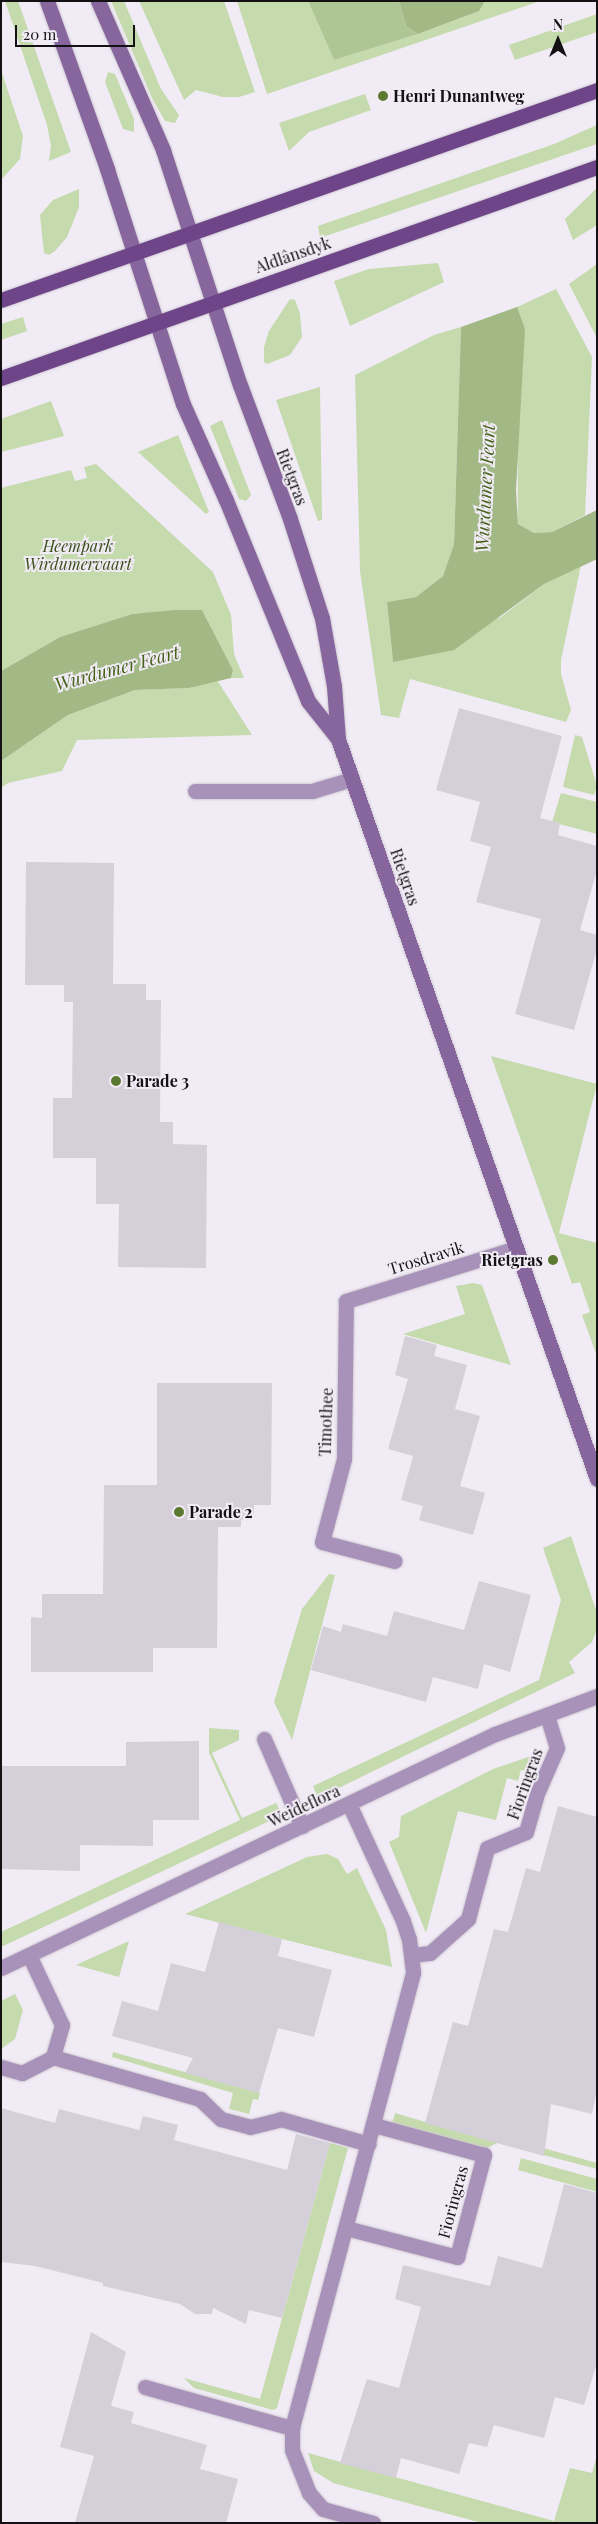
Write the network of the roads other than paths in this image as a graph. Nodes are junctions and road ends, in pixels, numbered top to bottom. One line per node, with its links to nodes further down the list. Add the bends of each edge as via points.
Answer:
1 (47, 1): 6 (street)
2 (98, 1): 5 (street, via 162,150)
3 (597, 90): 5 (main road)
4 (597, 167): 8 (main road, Aldlânsdyk)
5 (191, 233): 6 (main road); 8 (street, Rietgras)
6 (134, 253): 7 (main road); 9 (street)
7 (1, 300)
8 (214, 301): 9 (main road, Aldlânsdyk); 11 (street, Rietgras, via 322,618 334,686)
9 (155, 323): 10 (main road, Aldlânsdyk); 11 (street, Rietgras, via 183,404 308,701)
10 (1, 378)
11 (338, 739): 12 (street, Rietgras)
12 (352, 779): 13 (street, via 312,791); 14 (street, Rietgras)
13 (195, 791)
14 (516, 1248): 15 (street, Trosdravik); 16 (street, Rietgras)
15 (346, 1301): 17 (street, Timothee, via 344,1459 322,1542)
16 (597, 1479)
17 (395, 1562)
18 (597, 1696): 19 (street, Weideflora)
19 (547, 1716): 21 (street, Weideflora, via 495,1734); 24 (street, Fioringras, via 557,1748 536,1796 526,1832 487,1848 468,1918 430,1953)
20 (264, 1739): 22 (street)
21 (349, 1804): 22 (street, Weideflora); 24 (street, via 403,1920)
22 (302, 1826): 23 (street, Weideflora)
23 (29, 1955): 25 (street, Weideflora); 26 (street, via 62,2025)
24 (413, 1955): 28 (street, via 410,1993)
25 (1, 1968)
26 (53, 2057): 27 (street, via 22,2073); 29 (street, via 200,2099 221,2119 250,2127 281,2120)
27 (1, 2068)
28 (374, 2126): 29 (street); 30 (street, Fioringras, via 484,2155 460,2248 457,2257)
29 (369, 2144): 30 (street)
30 (346, 2228): 32 (street)
31 (145, 2387): 32 (street)
32 (292, 2428): 33 (street, via 292,2450 297,2468 309,2492 323,2509)
33 (373, 2523)

